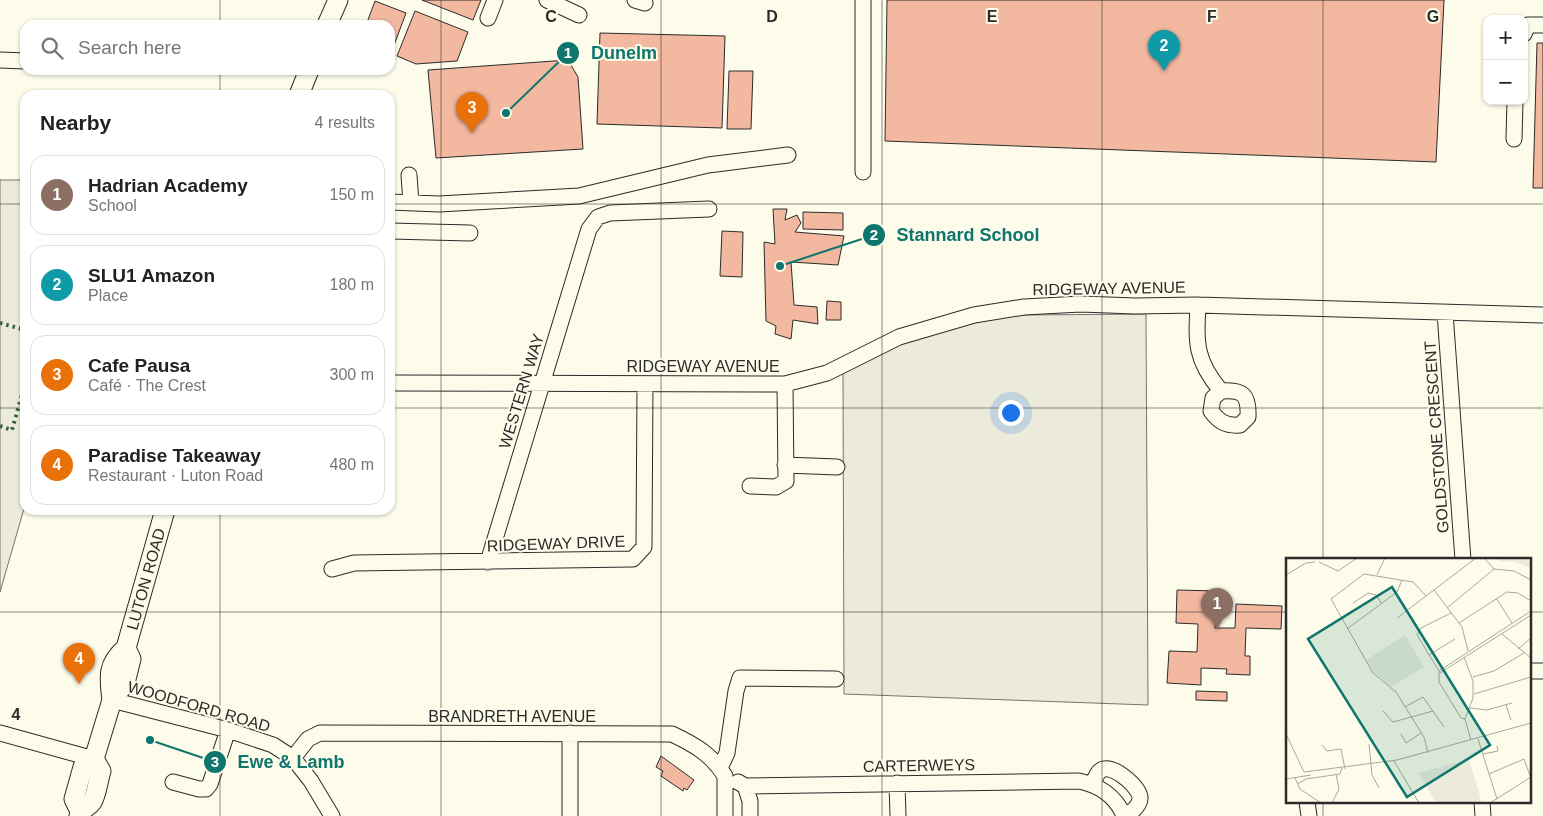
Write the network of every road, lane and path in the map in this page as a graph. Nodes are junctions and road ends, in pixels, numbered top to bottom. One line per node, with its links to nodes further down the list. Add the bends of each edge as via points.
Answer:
1 (338, 0): 7 (main road)
2 (495, 0): 6 (street)
3 (547, 0): 5 (street)
4 (864, 0): 17 (street)
5 (579, 15)
6 (488, 18)
7 (329, 20)
8 (1528, 25): 9 (street)
9 (1543, 25)
10 (0, 60): 11 (street)
11 (20, 61)
12 (307, 75): 13 (main road)
13 (301, 90)
14 (1515, 105): 15 (street)
15 (1514, 138)
16 (788, 155): 20 (street, via 708,165 580,196)
17 (863, 172)
18 (409, 175): 20 (street)
19 (395, 202): 20 (street)
20 (411, 203)
21 (709, 209): 28 (street, WESTERN WAY, via 610,213 598,217 589,229)
22 (395, 231): 23 (street)
23 (470, 233)
24 (1198, 305): 25 (street, RIDGEWAY AVENUE); 30 (street, RIDGEWAY AVENUE, via 1081,304 1024,307 974,315 899,337 828,373); 31 (street, via 1196,340 1200,359)
25 (1445, 313): 26 (street, RIDGEWAY AVENUE); 36 (street, GOLDSTONE CRESCENT)
26 (1543, 315)
27 (395, 383): 28 (street, RIDGEWAY AVENUE)
28 (541, 384): 29 (street, RIDGEWAY AVENUE); 37 (street, WESTERN WAY)
29 (644, 384): 30 (street, RIDGEWAY AVENUE); 37 (street, RIDGEWAY DRIVE, via 644,547 633,559)
30 (785, 384): 32 (street)
31 (1221, 391)
32 (786, 465): 33 (street); 34 (street, via 786,481 776,487)
33 (837, 466)
34 (750, 486)
35 (164, 515): 42 (main road, LUTON ROAD, via 126,648 131,659 125,683)
36 (1463, 558)
37 (488, 562): 38 (street, RIDGEWAY DRIVE, via 354,563)
38 (332, 569)
39 (1530, 671): 40 (street)
40 (1543, 671)
41 (836, 679): 48 (street, via 740,678)
42 (112, 700): 43 (street, WOODFORD ROAD); 47 (main road, LUTON ROAD)
43 (228, 730): 46 (street, WOODFORD ROAD, via 272,745); 49 (street, via 206,789)
44 (0, 733): 47 (street)
45 (570, 733): 46 (street, BRANDRETH AVENUE, via 320,733 308,739); 48 (street, BRANDRETH AVENUE, via 672,734 700,748); 55 (street)
46 (293, 758): 54 (street, WOODFORD ROAD)
47 (94, 759): 53 (main road, LUTON ROAD, via 83,766 81,773 74,799)
48 (722, 772): 52 (street, BRANDRETH AVENUE); 56 (street)
49 (174, 782)
50 (897, 783): 51 (street, CARTERWEYS, via 1079,781); 52 (street, CARTERWEYS); 58 (street)
51 (1093, 784): 59 (street, via 1112,798); 59 (street, via 1104,769 1113,769 1128,780 1138,791 1140,799 1136,809)
52 (745, 786): 57 (street)
53 (79, 813)
54 (332, 816)
55 (570, 816)
56 (725, 816)
57 (750, 816)
58 (898, 816)
59 (1125, 816)

